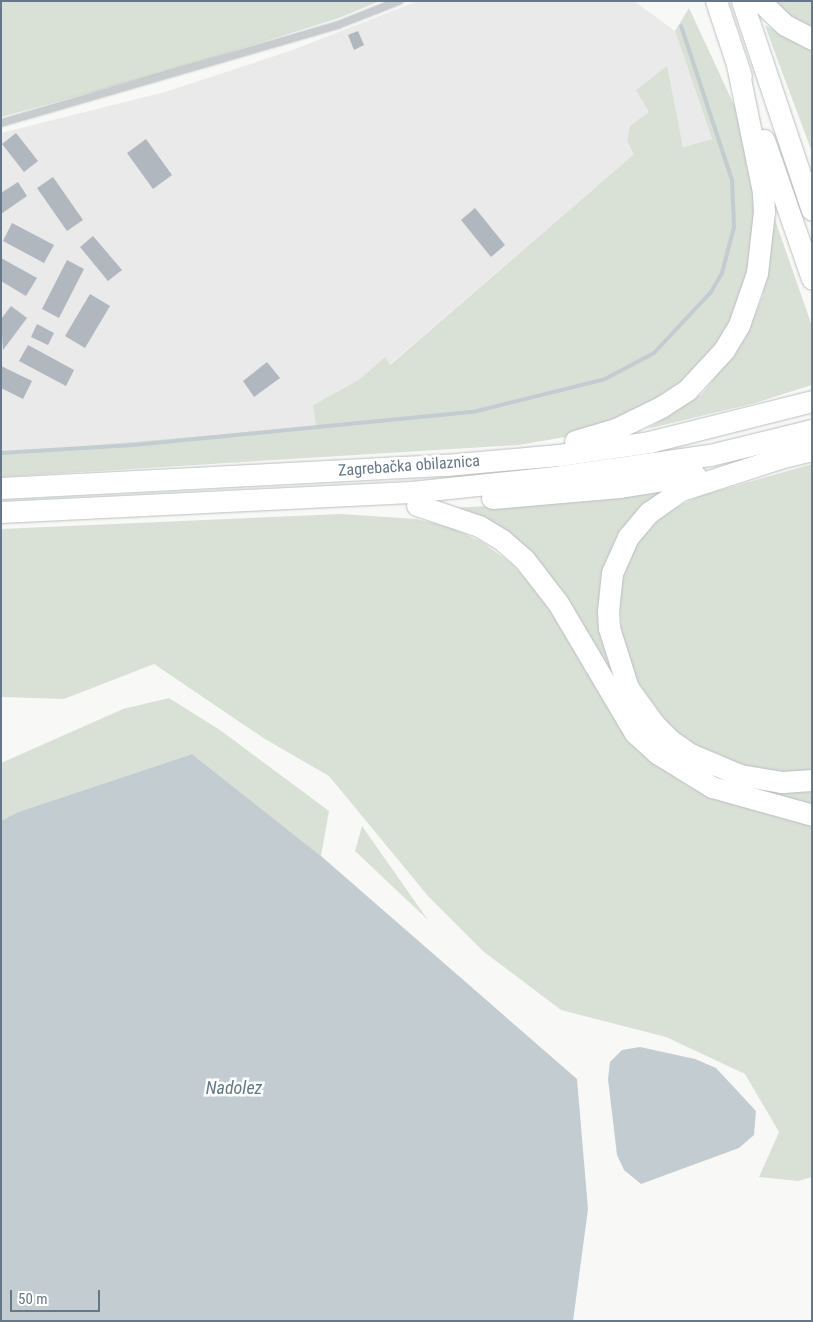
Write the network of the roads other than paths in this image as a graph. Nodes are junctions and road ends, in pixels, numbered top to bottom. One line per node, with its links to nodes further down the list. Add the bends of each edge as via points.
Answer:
1 (399, 1): 8 (lane, via 338,25)
2 (716, 1): 7 (highway)
3 (742, 1): 6 (highway)
4 (760, 1): 5 (highway, via 785,25)
5 (812, 39)
6 (759, 51): 9 (highway, via 794,122); 10 (highway)
7 (737, 64): 11 (highway); 15 (highway, via 763,192 762,243 757,273 739,324 707,371 661,407 616,430 590,438)
8 (1, 123)
9 (812, 168)
10 (812, 210)
11 (812, 280)
12 (812, 401): 15 (highway, Zagrebačka obilaznica, via 649,442 559,455)
13 (805, 442): 14 (highway); 17 (highway, Zagrebačka obilaznica, via 562,476 411,492)
14 (780, 458): 18 (highway, via 661,482); 20 (highway, via 681,490 649,512 635,526 618,556 609,590 609,628 628,688 670,740 702,760 740,775 782,782)
15 (352, 470): 16 (highway, Zagrebačka obilaznica)
16 (1, 488)
17 (271, 497): 18 (highway, via 298,505); 19 (highway, Zagrebačka obilaznica)
18 (417, 504): 21 (highway, via 478,526 502,540 524,560 558,603 635,733 657,753 712,787)
19 (1, 512)
20 (812, 780)
21 (812, 815)

